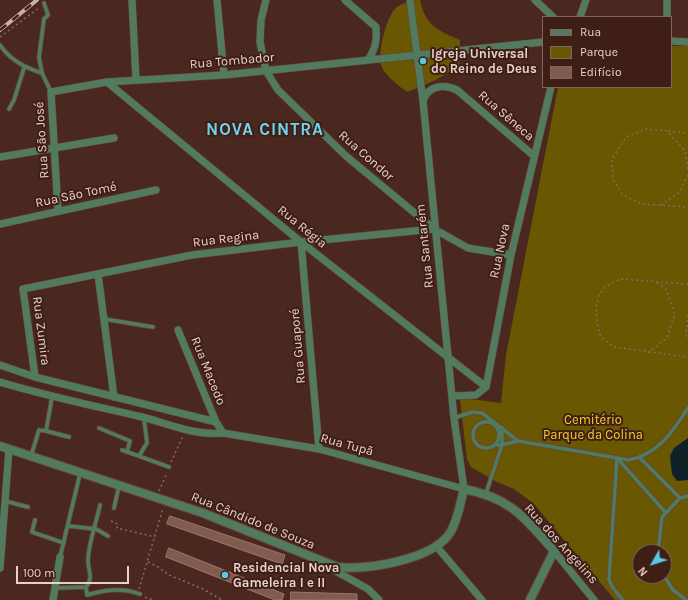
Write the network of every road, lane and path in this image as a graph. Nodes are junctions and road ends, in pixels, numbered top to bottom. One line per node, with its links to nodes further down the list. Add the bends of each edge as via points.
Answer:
1 (132, 0): 24 (street)
2 (217, 0): 23 (street)
3 (266, 0): 21 (street, Rua Condor, via 261,20 260,42)
4 (345, 0): 19 (street, via 376,27 375,50)
5 (410, 0): 18 (street, Rua Santarém)
6 (535, 0): 10 (street)
7 (586, 0): 11 (street)
8 (667, 0): 12 (street)
9 (44, 3): 13 (path); 22 (lane, via 48,15 44,19 39,57)
10 (552, 16)
11 (580, 16)
12 (667, 16)
13 (0, 37)
14 (672, 41): 16 (street)
15 (542, 42): 18 (street, Rua Tombador)
16 (688, 42)
17 (0, 45): 20 (lane)
18 (416, 55): 19 (street, Rua Tombador); 28 (street, Rua Santarém)
19 (368, 60): 21 (street, Rua Tombador)
20 (24, 68): 22 (lane); 29 (lane)
21 (266, 70): 23 (street, Rua Tombador); 43 (street, Rua Condor, via 278,90 346,156)
22 (42, 73): 27 (lane)
23 (224, 75): 24 (street, Rua Tombador)
24 (136, 80): 25 (street, Rua Tombador)
25 (107, 82): 27 (street, Rua Tombador); 44 (street, Rua Régia)
26 (551, 88): 34 (street, Rua Nova)
27 (51, 92): 33 (street, Rua São José)
28 (422, 101): 34 (street, Rua Sêneca, via 424,95 445,85 457,90); 43 (street, Rua Santarém)
29 (9, 109)
30 (667, 131): 31 (path); 36 (path, via 685,151); 39 (path, via 646,129 626,137 612,159 613,179 623,195 641,204)
31 (688, 133)
32 (114, 138): 33 (street)
33 (54, 147): 35 (street); 41 (street, Rua São José)
34 (534, 156): 45 (street, Rua Nova)
35 (0, 157)
36 (688, 168)
37 (688, 175): 39 (path, via 680,192)
38 (156, 190): 41 (street, Rua São Tomé)
39 (661, 204): 40 (path)
40 (688, 208)
41 (58, 211): 42 (street, Rua São Tomé)
42 (0, 224)
43 (434, 229): 44 (street, Rua Regina); 45 (street, Rua Condor, via 468,248); 57 (street, Rua Santarém)
44 (301, 242): 46 (street, Rua Regina, via 192,255); 57 (street, Rua Régia); 80 (street, Rua Guaporé)
45 (511, 255): 61 (street, Rua Nova)
46 (98, 274): 49 (street, Rua Regina); 51 (street)
47 (655, 281): 48 (path); 55 (path, via 666,289 675,314 667,338); 55 (path, via 620,279 606,286 599,295 596,309 601,338 614,347)
48 (688, 284)
49 (23, 288): 59 (street, Rua Zumira)
50 (688, 315): 54 (path)
51 (104, 319): 52 (lane); 64 (street)
52 (153, 327)
53 (178, 330): 68 (street, Rua Macedo)
54 (688, 339)
55 (648, 353): 56 (path)
56 (688, 357)
57 (449, 359): 61 (street, Rua Régia); 62 (street, Rua Santarém)
58 (0, 365): 59 (street)
59 (35, 377): 64 (street)
60 (0, 382): 63 (street, Rua Tupã)
61 (486, 387): 62 (street, via 476,394)
62 (453, 396): 67 (street, Rua Santarém)
63 (52, 397): 66 (street, Rua Tupã); 72 (lane)
64 (114, 397): 68 (street)
65 (688, 408): 86 (lane, via 669,436)
66 (144, 418): 73 (street, Rua Tupã, via 185,430 207,434); 84 (lane, via 147,443)
67 (454, 418): 70 (lane, via 473,412 482,413); 90 (street, Rua Santarém)
68 (216, 422): 73 (street)
69 (495, 426): 70 (lane); 76 (lane, via 498,438); 76 (lane, via 484,422 476,426 473,434 478,446 486,448)
70 (502, 427): 75 (lane); 77 (lane)
71 (99, 428): 82 (lane, via 130,441)
72 (46, 432): 74 (lane); 83 (lane, via 39,430)
73 (223, 433): 80 (street, Rua Tupã)
74 (69, 437)
75 (518, 441): 77 (lane); 85 (lane)
76 (494, 445): 77 (lane)
77 (502, 445): 92 (lane)
78 (0, 446): 79 (street, Rua Cândido de Souza)
79 (9, 449): 83 (street, Rua Cândido de Souza); 91 (street)
80 (319, 449): 90 (street, Rua Tupã)
81 (122, 450): 82 (lane)
82 (127, 452): 84 (lane)
83 (31, 456): 88 (street, Rua Cândido de Souza)
84 (139, 456): 87 (lane)
85 (617, 458): 86 (lane); 100 (lane); 127 (lane, via 609,580)
86 (640, 458): 94 (lane)
87 (169, 466)
88 (80, 474): 89 (street, Rua Cândido de Souza); 103 (lane)
89 (119, 486): 95 (street, Rua Cândido de Souza); 99 (lane)
90 (464, 489): 92 (street, Rua dos Angelins); 109 (street, Rua Cândido de Souza, via 451,532)
91 (2, 493): 96 (street)
92 (486, 494): 110 (street, Rua dos Angelins, via 518,512)
93 (688, 496): 94 (lane)
94 (680, 498): 100 (lane)
95 (166, 500): 106 (path); 114 (street, Rua Cândido de Souza)
96 (5, 501): 98 (lane); 111 (street)
97 (100, 505): 104 (lane)
98 (28, 507)
99 (114, 508)
100 (666, 513): 108 (lane, via 662,517)
101 (35, 520): 107 (lane, via 32,532)
102 (111, 521): 106 (path, via 118,524 117,528)
103 (68, 526): 104 (lane); 107 (lane)
104 (96, 529): 105 (lane); 117 (lane, via 90,541 88,562 91,576)
105 (108, 536)
106 (155, 537): 113 (path)
107 (64, 542): 112 (lane)
108 (659, 544)
109 (437, 547): 114 (street, Rua Cândido de Souza, via 373,566 352,568); 124 (street)
110 (554, 551): 125 (street); 126 (street, Rua dos Angelins)
111 (1, 556): 115 (street)
112 (60, 557): 118 (street)
113 (147, 562): 119 (path); 122 (path)
114 (328, 565): 123 (street, via 368,589)
115 (0, 568)
116 (669, 584): 128 (lane)
117 (86, 587): 118 (lane); 119 (lane, via 87,595 107,590)
118 (55, 588): 120 (street)
119 (139, 594): 121 (path)
120 (53, 600)
121 (153, 600)
122 (222, 600)
123 (379, 600)
124 (482, 600)
125 (530, 600)
126 (594, 600)
127 (623, 600)
128 (687, 600)

